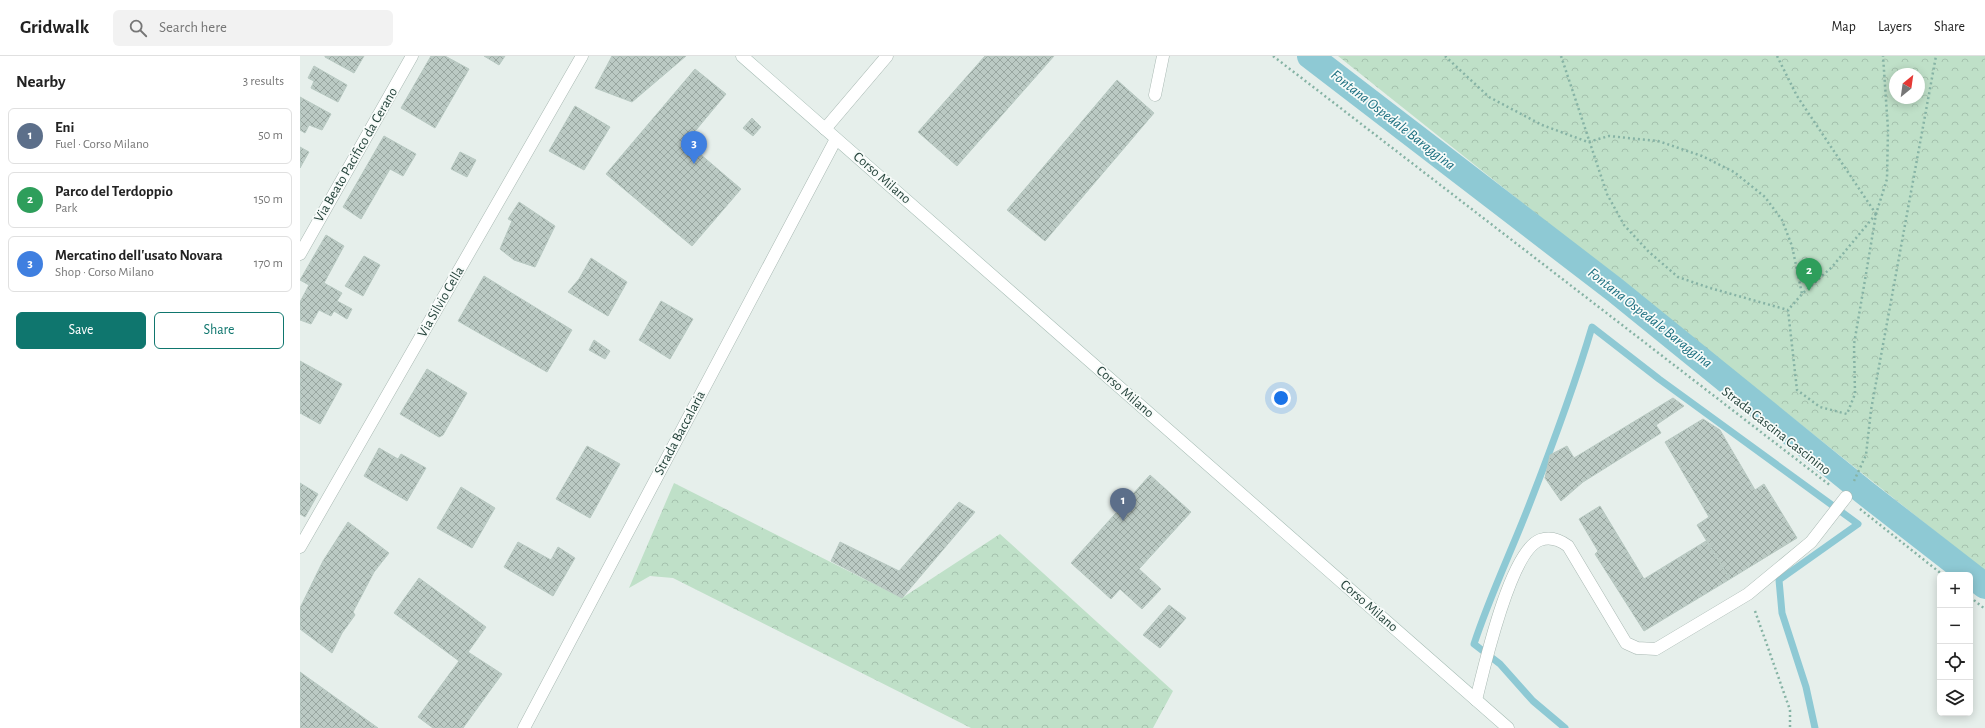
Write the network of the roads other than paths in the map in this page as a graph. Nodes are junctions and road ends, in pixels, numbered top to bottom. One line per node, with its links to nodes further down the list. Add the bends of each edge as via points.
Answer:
1 (412, 56): 9 (street, Via Beato Pacifico da Cerano)
2 (582, 56): 11 (street, Via Silvio Cella)
3 (742, 56): 7 (street, Corso Milano)
4 (887, 56): 7 (street)
5 (1163, 56): 6 (street)
6 (1155, 95)
7 (825, 129): 8 (street, Corso Milano)
8 (836, 139): 12 (street, Corso Milano); 13 (street, Strada Baccalaria)
9 (300, 254)
10 (1845, 499): 12 (street, via 1810,542 1748,594 1656,649 1637,648 1626,643 1568,546 1559,540 1539,540 1522,558 1505,596)
11 (300, 547)
12 (1476, 700): 14 (street, Corso Milano)
13 (524, 728)
14 (1508, 728)

